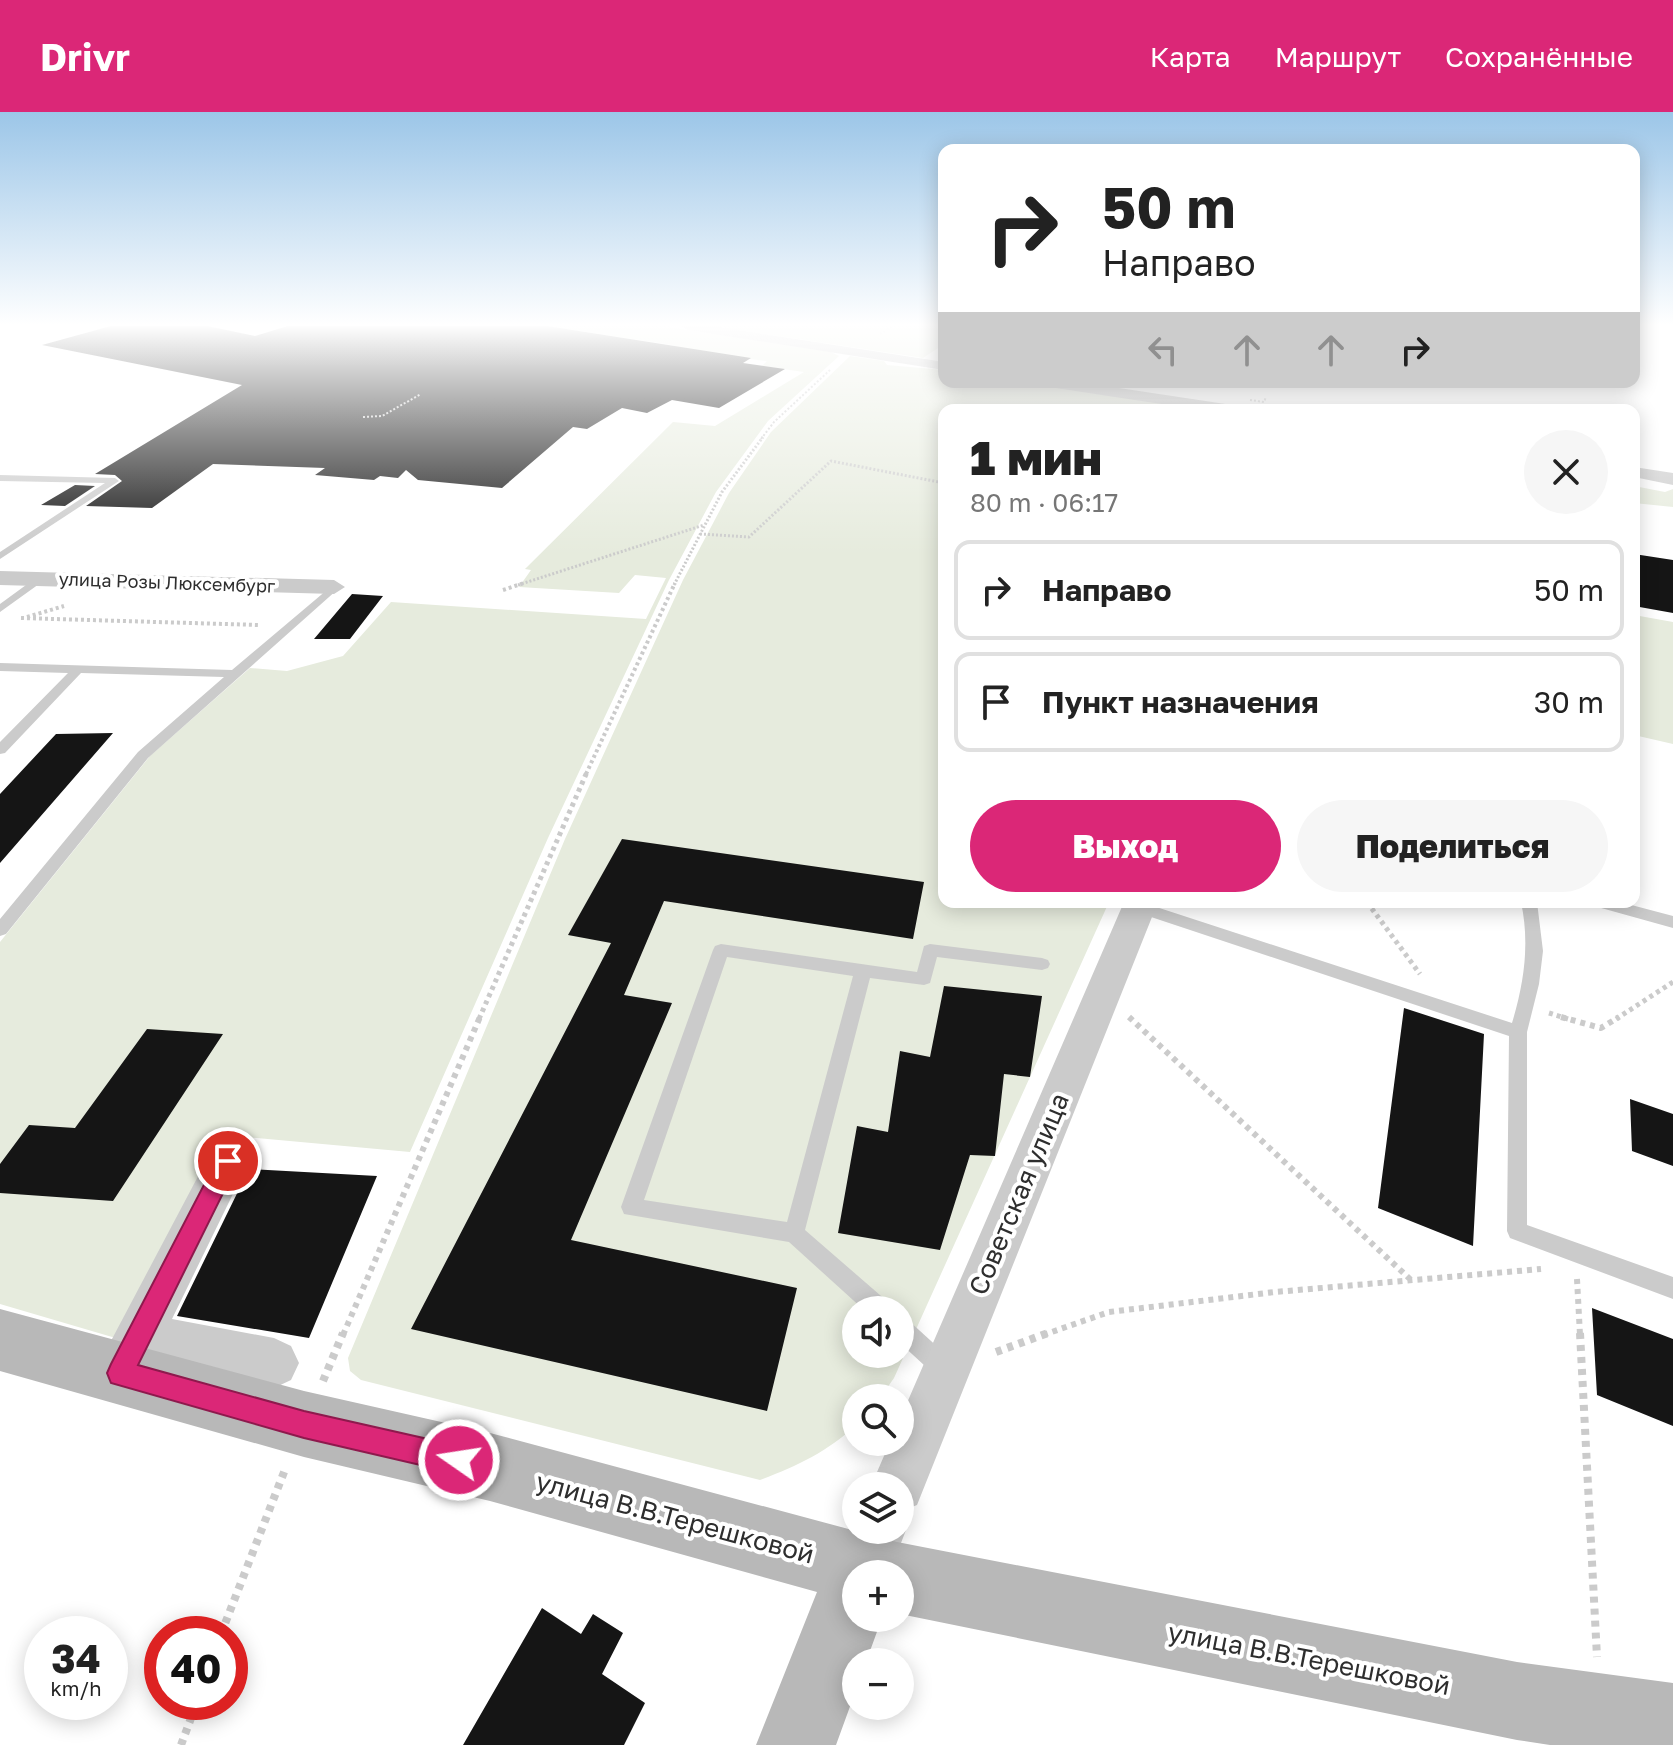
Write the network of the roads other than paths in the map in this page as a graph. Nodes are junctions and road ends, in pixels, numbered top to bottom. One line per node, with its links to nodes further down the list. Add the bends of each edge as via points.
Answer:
1 (1640, 473): 3 (street)
2 (0, 478): 4 (lane, via 115,481)
3 (1673, 479)
4 (0, 556)
5 (0, 578): 6 (street, улица Розы Люксембург)
6 (41, 579): 7 (street, улица Розы Люксембург); 8 (lane)
7 (334, 587): 11 (lane)
8 (0, 609)
9 (0, 667): 10 (lane)
10 (77, 670): 11 (lane); 12 (lane)
11 (237, 674): 18 (lane, via 143,755)
12 (0, 750)
13 (1138, 908): 30 (street, Советская улица)
14 (1152, 908): 21 (lane)
15 (1530, 908): 21 (lane, via 1536,936 1532,987)
16 (1622, 908): 17 (lane)
17 (1673, 922)
18 (0, 930)
19 (1042, 964): 20 (lane, via 930,950 924,979)
20 (863, 971): 23 (lane); 23 (lane, via 721,950 631,1207)
21 (1518, 1032): 24 (lane, via 1517,1231)
22 (228, 1161): 28 (street)
23 (794, 1233): 25 (lane)
24 (1673, 1288)
25 (864, 1296)
26 (0, 1340): 28 (street, улица В.В.Терешковой)
27 (914, 1341): 30 (lane)
28 (130, 1355): 29 (street); 32 (street, улица В.В.Терешковой, via 304,1424 490,1467)
29 (274, 1363)
30 (946, 1370): 31 (street, Советская улица)
31 (904, 1472)
32 (842, 1560)
33 (914, 1578): 35 (street, улица В.В.Терешковой, via 1519,1715 1601,1713)
34 (846, 1632): 36 (street)
35 (1673, 1723)
36 (796, 1745)

